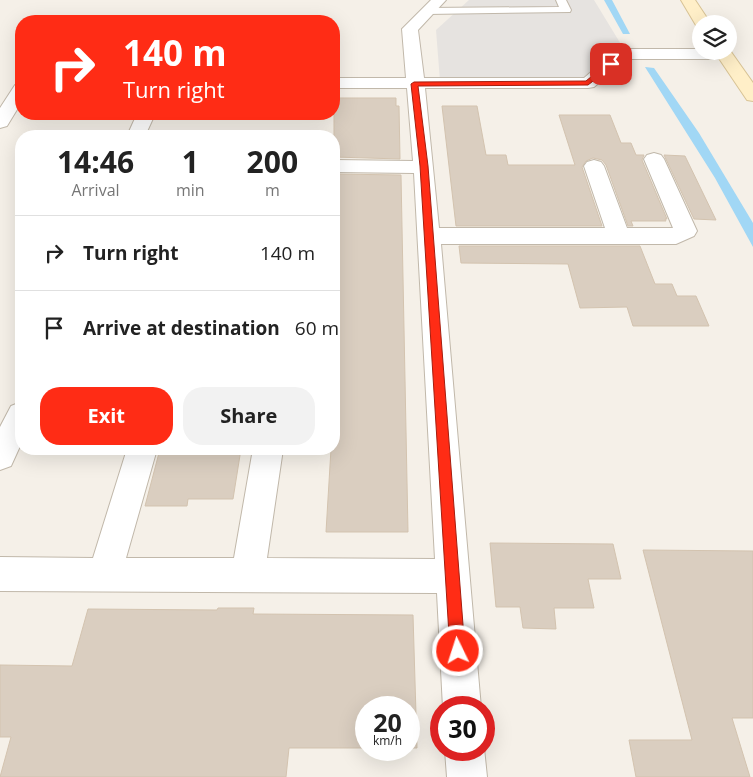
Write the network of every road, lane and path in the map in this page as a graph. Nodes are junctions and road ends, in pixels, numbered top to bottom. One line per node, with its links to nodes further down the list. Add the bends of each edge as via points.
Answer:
1 (561, 0): 3 (lane, via 566,10)
2 (688, 0): 4 (main road)
3 (433, 6): 8 (street, via 410,29)
4 (698, 15)
5 (692, 53): 8 (street, via 623,54 588,83)
6 (728, 60): 10 (main road)
7 (340, 83): 8 (street)
8 (414, 84): 14 (street)
9 (15, 88): 11 (street)
10 (753, 96)
11 (0, 122)
12 (654, 159): 17 (street, via 686,231 676,236)
13 (340, 166): 14 (street)
14 (424, 166): 16 (street)
15 (594, 166): 17 (street)
16 (428, 236): 17 (street); 25 (street)
17 (619, 236)
18 (15, 426): 21 (street)
19 (140, 455): 23 (street)
20 (267, 455): 24 (street)
21 (0, 457)
22 (0, 574): 23 (street)
23 (105, 574): 24 (street)
24 (248, 575): 25 (street)
25 (452, 576): 26 (street)
26 (461, 696)
27 (466, 761): 28 (street)
28 (467, 777)

